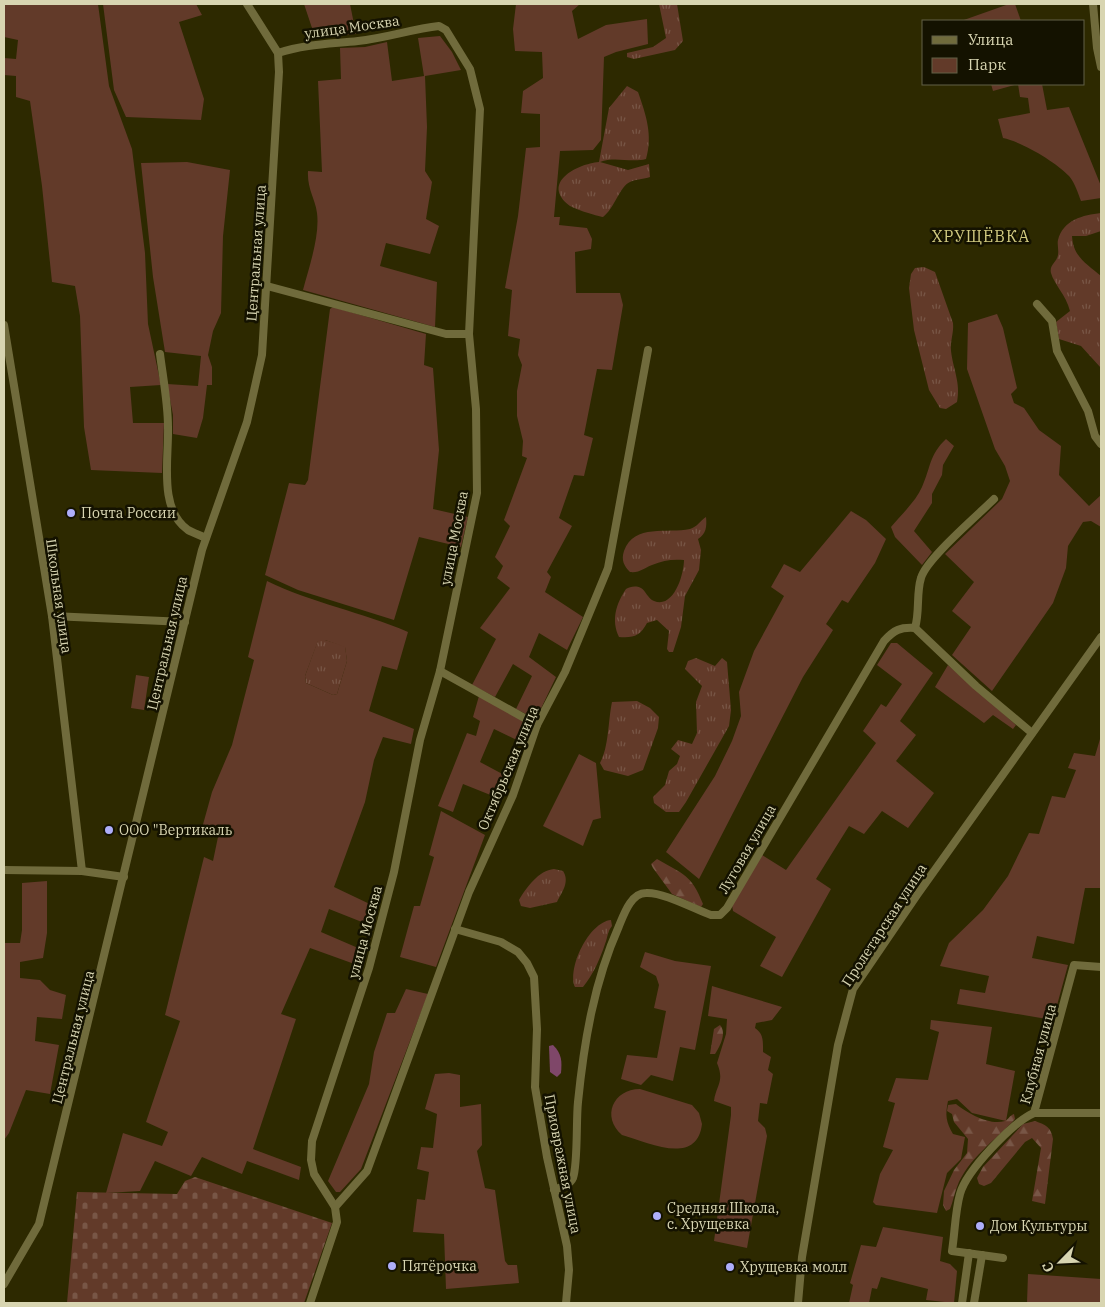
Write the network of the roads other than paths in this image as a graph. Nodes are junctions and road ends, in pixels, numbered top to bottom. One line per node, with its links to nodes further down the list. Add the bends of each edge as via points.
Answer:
1 (247, 4): 3 (street, Центральная улица)
2 (1093, 4): 4 (street)
3 (278, 53): 5 (street, Центральная улица); 8 (street, улица Москва, via 326,42 359,41 439,26 450,36 470,69 480,108)
4 (1101, 67)
5 (267, 286): 8 (street, via 446,334); 13 (street, Центральная улица, via 262,355 247,422)
6 (1037, 304): 11 (street, via 1052,321 1057,351)
7 (4, 325): 14 (street, Школьная улица)
8 (470, 334): 18 (street, улица Москва, via 476,409 477,493)
9 (648, 350): 19 (street, Октябрьская улица, via 608,568 565,672)
10 (160, 354): 13 (street, via 168,425 170,504 188,530)
11 (1101, 444)
12 (994, 499): 16 (street, via 932,560 924,572)
13 (206, 538): 15 (street, Центральная улица)
14 (52, 616): 15 (street); 22 (street, Школьная улица)
15 (185, 622): 23 (street, Центральная улица)
16 (915, 628): 20 (street); 28 (street, Луговая улица, via 894,630 884,641 720,915 711,915 645,892 628,906 606,956 584,1047 574,1173 568,1184)
17 (1101, 637): 20 (street, Пролетарская улица)
18 (440, 671): 19 (street); 29 (street, улица Москва, via 420,740 394,872 369,968 312,1141 314,1174)
19 (537, 725): 24 (street, Октябрьская улица, via 513,795)
20 (1032, 733): 36 (street, Пролетарская улица, via 854,989 838,1045 802,1257)
21 (4, 870): 22 (street)
22 (82, 870): 23 (street)
23 (124, 877): 33 (street, Центральная улица, via 39,1224)
24 (455, 929): 28 (street, Приовражная улица, via 501,942 518,952 534,977 537,1029 535,1087); 29 (street, Октябрьская улица, via 367,1171)
25 (1101, 967): 26 (street, Клубная улица, via 1074,964)
26 (1034, 1113): 27 (street, Клубная улица); 30 (street, via 998,1141 971,1173 960,1192 952,1251)
27 (1101, 1113)
28 (554, 1190): 35 (street, Приовражная улица, via 569,1270)
29 (336, 1207): 34 (street, via 337,1222)
30 (969, 1253): 31 (street); 37 (street)
31 (982, 1255): 32 (street); 38 (street)
32 (1003, 1258)
33 (4, 1284)
34 (310, 1303)
35 (566, 1303)
36 (798, 1303)
37 (962, 1303)
38 (974, 1303)

